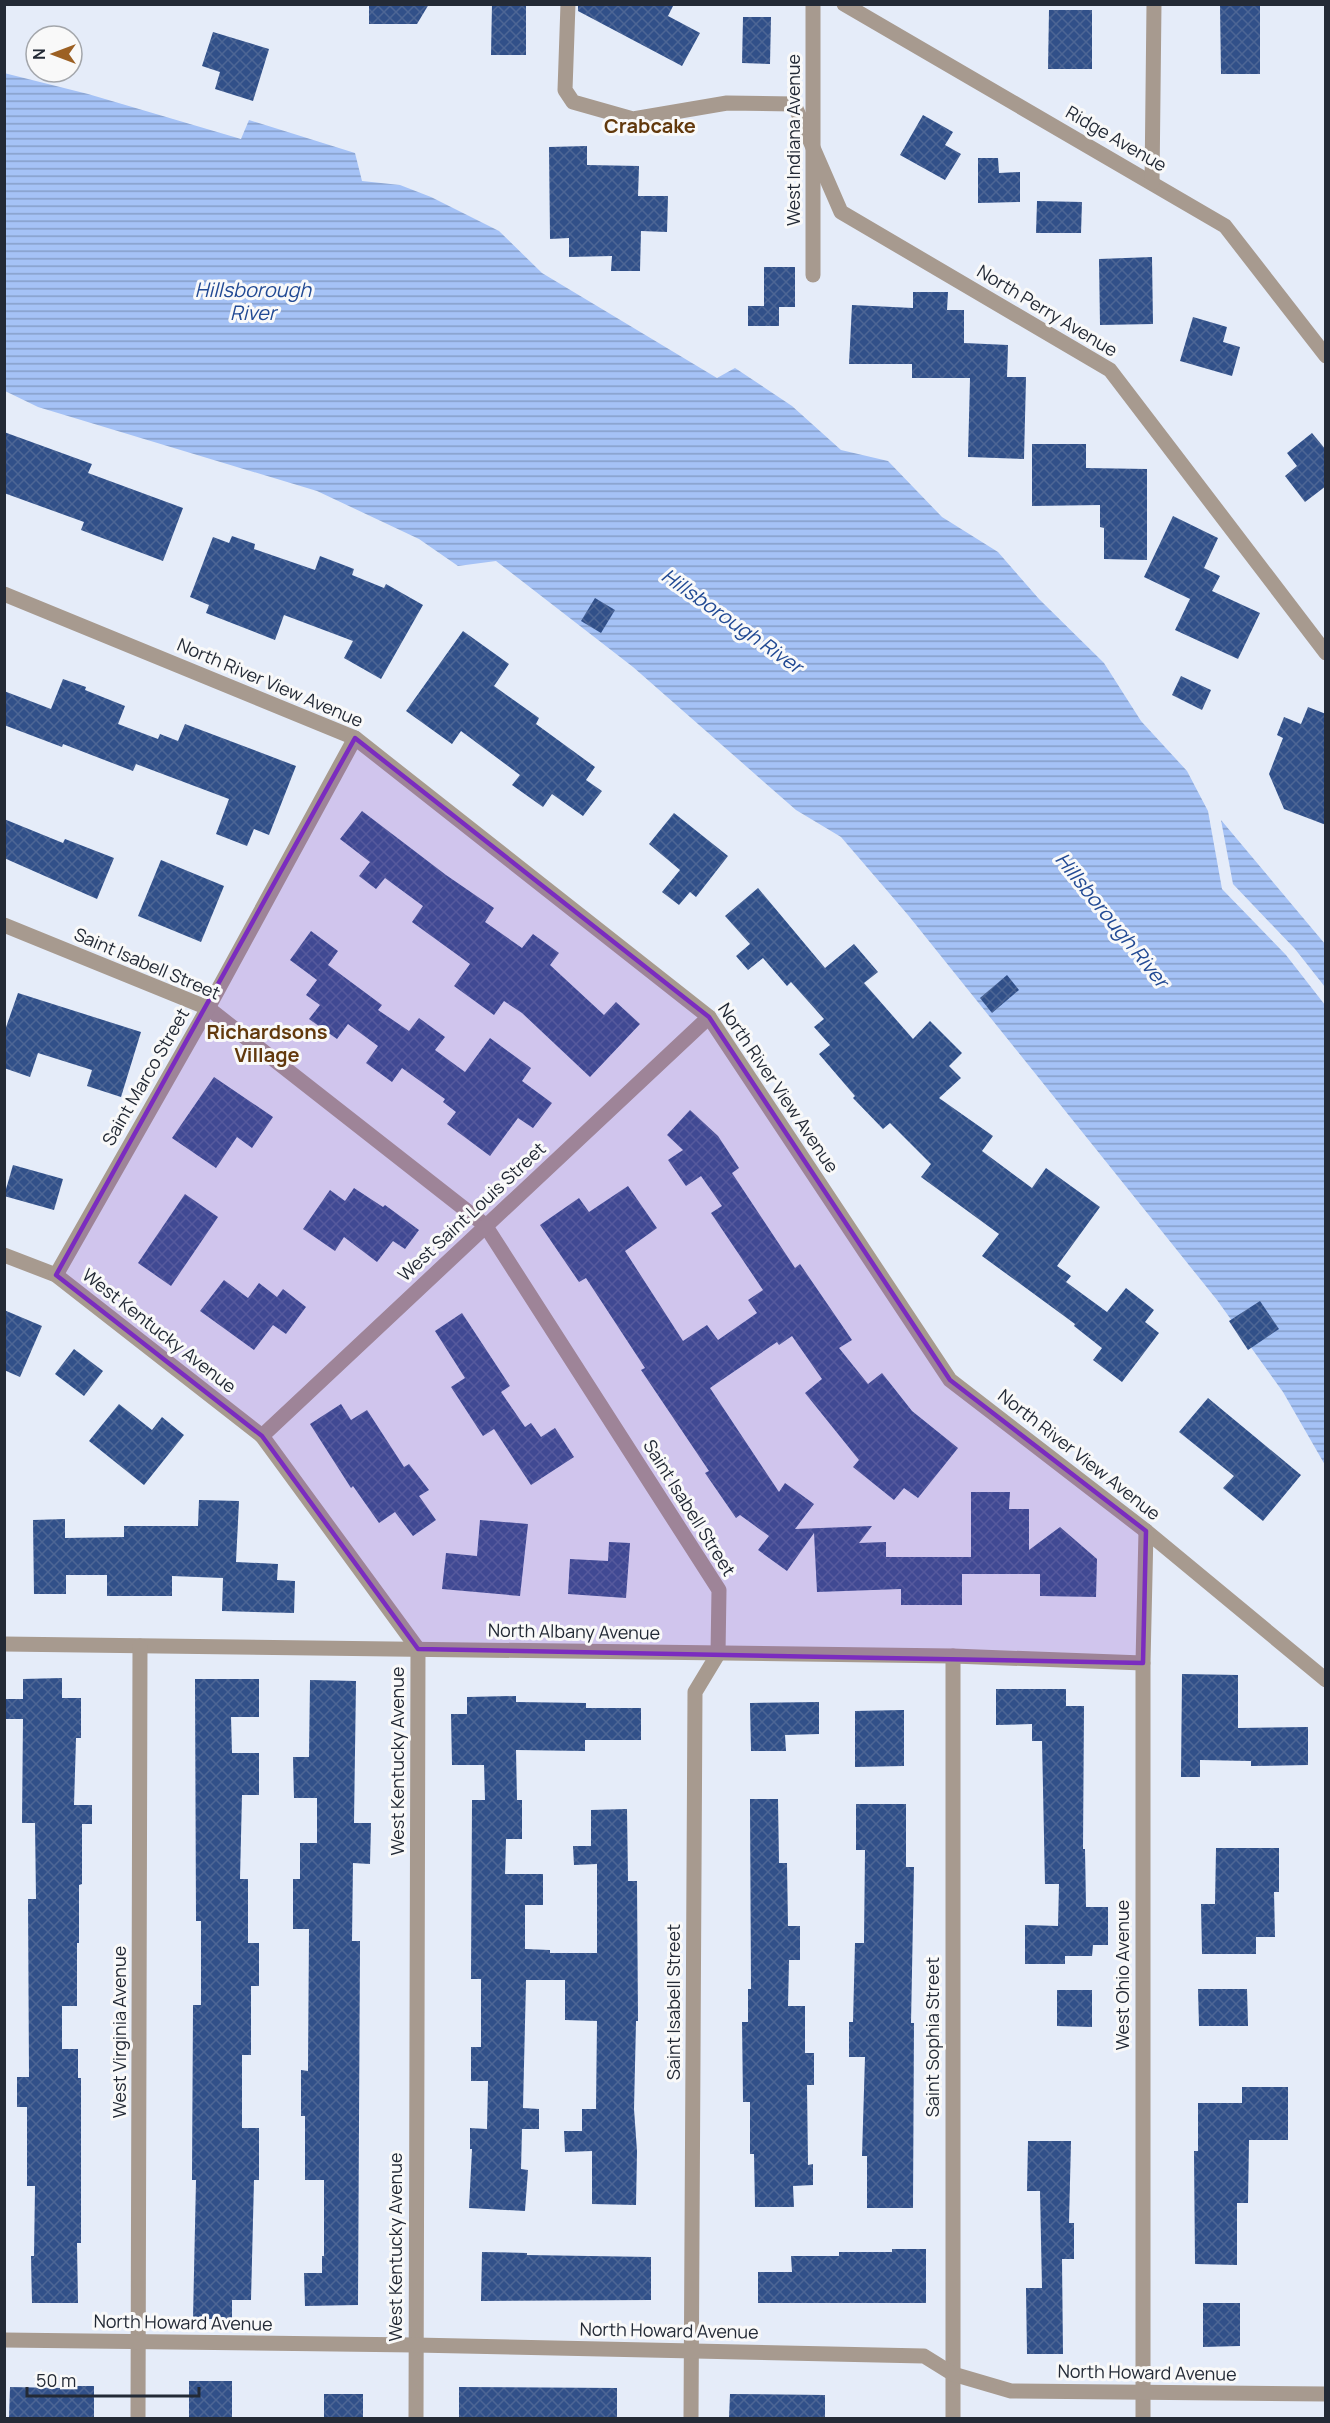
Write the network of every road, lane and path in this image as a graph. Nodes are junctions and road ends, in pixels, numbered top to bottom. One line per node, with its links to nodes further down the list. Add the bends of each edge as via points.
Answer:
1 (568, 4): 5 (street, North Perry Avenue, via 565,90 573,102 633,119 727,103 794,104)
2 (813, 4): 5 (street, West Indiana Avenue)
3 (844, 4): 6 (street, Ridge Avenue)
4 (1154, 4): 6 (street)
5 (814, 149): 7 (street, West Indiana Avenue); 10 (street, North Perry Avenue, via 841,212 1110,370)
6 (1152, 183): 8 (street, Ridge Avenue, via 1224,226)
7 (813, 275)
8 (1326, 356)
9 (4, 594): 11 (street, North River View Avenue)
10 (1326, 653)
11 (355, 738): 13 (street, Saint Marco Street); 14 (street, North River View Avenue)
12 (4, 925): 13 (street, Saint Isabell Street)
13 (208, 1008): 15 (street, Saint Isabell Street); 17 (street, Saint Marco Street)
14 (709, 1017): 15 (street, West Saint Louis Street); 19 (street, North River View Avenue, via 950,1380)
15 (485, 1225): 18 (street, West Saint Louis Street); 23 (street, Saint Isabell Street, via 719,1590)
16 (4, 1255): 17 (street, West Kentucky Avenue)
17 (56, 1275): 18 (street, West Kentucky Avenue)
18 (262, 1436): 22 (street, West Kentucky Avenue)
19 (1146, 1531): 25 (street, West Ohio Avenue); 26 (street, North River View Avenue)
20 (4, 1644): 21 (street, North Albany Avenue)
21 (140, 1646): 22 (street, North Albany Avenue); 28 (street, West Virginia Avenue)
22 (418, 1649): 23 (street, North Albany Avenue); 29 (street, West Kentucky Avenue)
23 (718, 1654): 24 (street, North Albany Avenue); 30 (street, Saint Isabell Street, via 695,1692)
24 (953, 1656): 25 (street, North Albany Avenue); 31 (street, Saint Sophia Street)
25 (1143, 1663): 32 (street, West Ohio Avenue)
26 (1326, 1680)
27 (4, 2340): 28 (street, North Howard Avenue)
28 (138, 2342): 29 (street, North Howard Avenue); 34 (street, West Virginia Avenue)
29 (415, 2345): 30 (street, North Howard Avenue); 35 (street, West Kentucky Avenue)
30 (691, 2350): 31 (street, North Howard Avenue, via 924,2356); 36 (street, Saint Isabell Street)
31 (953, 2374): 32 (street, North Howard Avenue, via 1011,2391); 37 (street, Saint Sophia Street)
32 (1143, 2393): 33 (street, North Howard Avenue); 38 (street, West Ohio Avenue)
33 (1326, 2394)
34 (138, 2418)
35 (416, 2418)
36 (691, 2418)
37 (953, 2418)
38 (1143, 2418)

